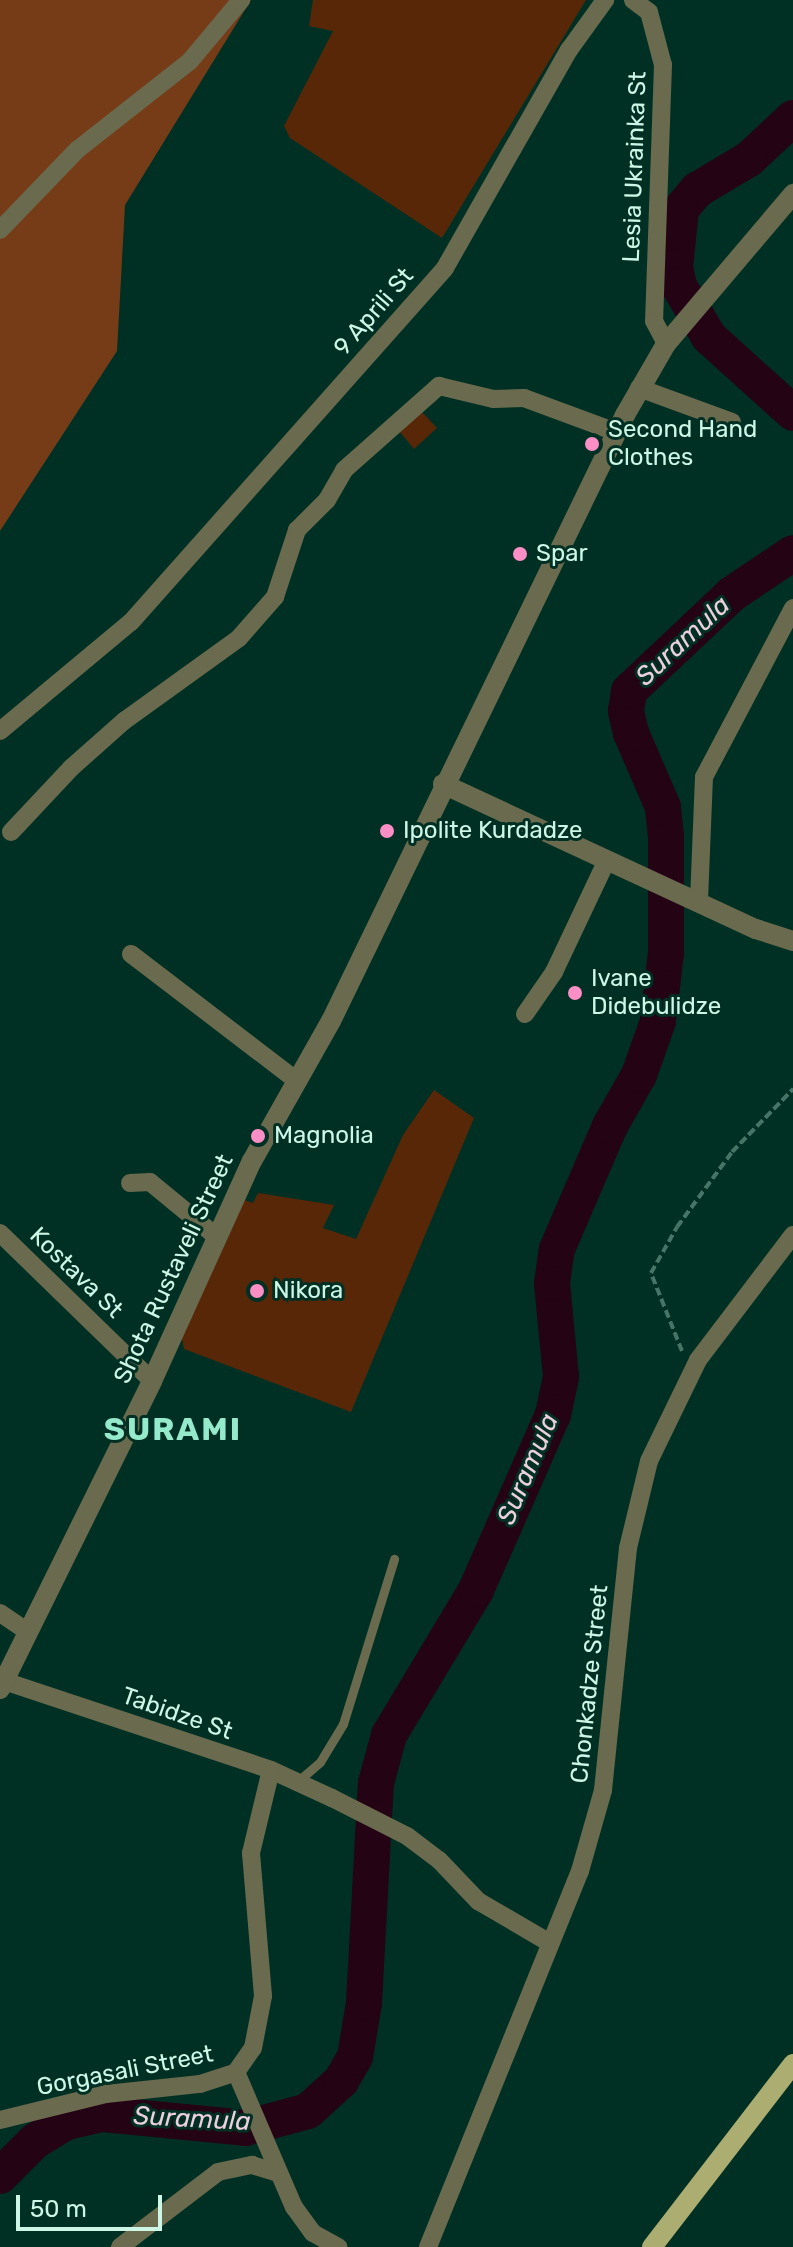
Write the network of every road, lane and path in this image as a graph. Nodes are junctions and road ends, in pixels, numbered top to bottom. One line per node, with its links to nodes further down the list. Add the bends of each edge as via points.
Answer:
1 (241, 0): 5 (street, via 190,61 77,150)
2 (605, 0): 11 (street, 9 Aprili St, via 569,50 445,268 131,622)
3 (633, 0): 6 (street, Lesia Ukrainka St, via 649,12 663,65 654,321)
4 (793, 194): 6 (street, Shota Rustaveli Street)
5 (0, 230)
6 (666, 344): 7 (street, Shota Rustaveli Street)
7 (639, 388): 8 (street); 9 (street, Shota Rustaveli Street)
8 (732, 422)
9 (616, 432): 12 (street, Shota Rustaveli Street); 13 (street, via 524,398 493,399 439,386 344,470 327,500 297,530 275,597 239,638 124,721)
10 (793, 608): 15 (street, via 704,777)
11 (0, 731)
12 (443, 784): 14 (street); 19 (street, Shota Rustaveli Street, via 331,1021)
13 (11, 832)
14 (607, 860): 15 (street); 18 (street, via 567,947)
15 (696, 899): 16 (street)
16 (793, 941)
17 (131, 954): 19 (street)
18 (525, 1014)
19 (296, 1080): 24 (street, Shota Rustaveli Street)
20 (793, 1089): 25 (path, via 732,1152 651,1273 684,1355)
21 (130, 1183): 24 (street, via 150,1182 199,1217)
22 (0, 1233): 26 (street, Kostava St)
23 (793, 1235): 25 (street, Chonkadze Street)
24 (217, 1237): 26 (street, Shota Rustaveli Street)
25 (698, 1360): 33 (street, Chonkadze Street, via 649,1461 628,1548 603,1790 580,1871)
26 (152, 1381): 29 (street, Shota Rustaveli Street)
27 (394, 1559): 32 (lane, via 343,1724 320,1762)
28 (0, 1613): 29 (street)
29 (27, 1631): 30 (street, Shota Rustaveli Street)
30 (2, 1685): 31 (street, Tabidze St)
31 (271, 1770): 32 (street, Tabidze St); 35 (street, Gorgasali Street, via 251,1853 263,1996 253,2048)
32 (297, 1782): 33 (street, Tabidze St, via 407,1836 478,1901)
33 (550, 1943): 40 (street, Chonkadze Street)
34 (793, 2064): 41 (main road)
35 (236, 2072): 36 (street, Gorgasali Street, via 200,2084 106,2094); 37 (street)
36 (0, 2120)
37 (276, 2165): 38 (street, via 218,2172); 39 (street, via 313,2233)
38 (120, 2247)
39 (338, 2247)
40 (428, 2247)
41 (652, 2247)

